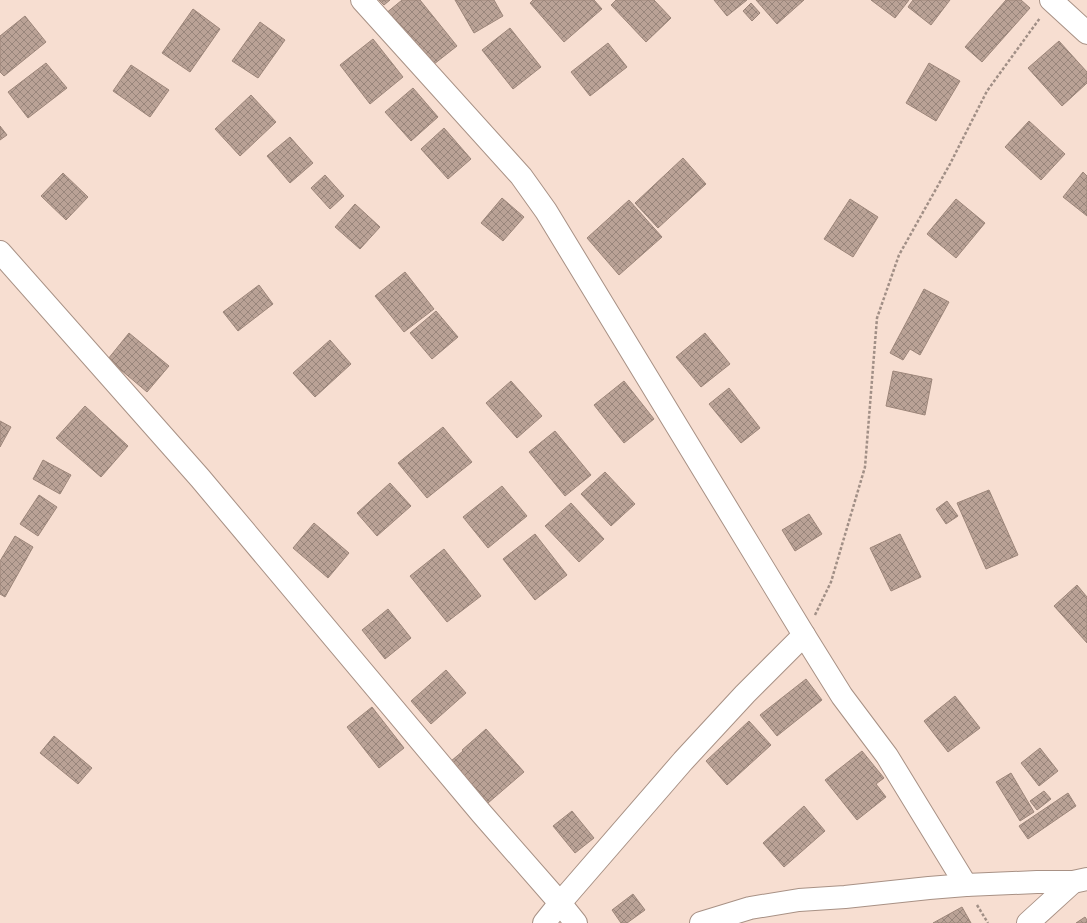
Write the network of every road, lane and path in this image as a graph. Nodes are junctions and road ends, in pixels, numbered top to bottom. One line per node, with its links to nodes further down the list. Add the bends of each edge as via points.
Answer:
1 (362, 0): 5 (street, via 521,176 546,211)
2 (1052, 0): 3 (street); 5 (path, via 987,91 899,255 877,318 865,467 831,582)
3 (1087, 33)
4 (0, 252): 8 (street, via 200,478)
5 (804, 635): 7 (street, via 842,696 887,756); 8 (street, via 683,761)
6 (1080, 880): 7 (street); 12 (street)
7 (966, 885): 11 (street, via 799,900 750,908)
8 (560, 903): 9 (street); 10 (street)
9 (544, 923)
10 (576, 923)
11 (700, 923)
12 (1028, 923)

